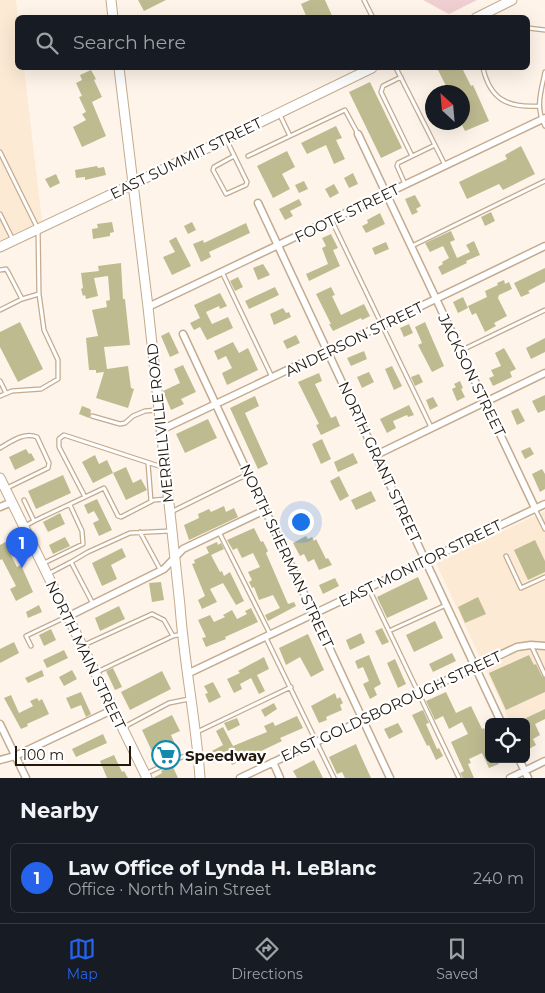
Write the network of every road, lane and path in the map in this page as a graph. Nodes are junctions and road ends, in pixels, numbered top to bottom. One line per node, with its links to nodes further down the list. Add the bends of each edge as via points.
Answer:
1 (111, 0): 4 (street)
2 (364, 0): 5 (lane)
3 (512, 0): 6 (street)
4 (113, 15)
5 (372, 15)
6 (483, 15)
7 (530, 28): 8 (lane)
8 (545, 30)
9 (119, 70): 28 (street, MERRILLVILLE ROAD)
10 (368, 70): 16 (street, EAST SUMMIT STREET)
11 (397, 70): 14 (lane)
12 (483, 70): 15 (lane, via 494,94 510,104)
13 (545, 72): 15 (lane)
14 (401, 77): 21 (lane); 25 (lane, via 383,86 381,92)
15 (539, 106): 17 (lane)
16 (279, 113): 19 (lane); 20 (street, EAST SUMMIT STREET)
17 (544, 121): 26 (street, FOOTE STREET)
18 (358, 134): 19 (lane, via 345,110); 30 (street, JACKSON STREET)
19 (290, 136): 24 (lane)
20 (226, 138): 23 (lane); 28 (street, EAST SUMMIT STREET)
21 (435, 145): 25 (lane); 26 (lane)
22 (0, 152): 34 (lane)
23 (234, 156): 23 (lane, via 247,182 226,194 214,167)
24 (248, 156)
25 (412, 156): 29 (lane, via 397,166)
26 (445, 166): 29 (street, FOOTE STREET)
27 (545, 181): 38 (lane)
28 (133, 184): 34 (street, EAST SUMMIT STREET); 45 (street, MERRILLVILLE ROAD)
29 (405, 184): 30 (street, FOOTE STREET)
30 (387, 194): 33 (street, FOOTE STREET); 38 (street, JACKSON STREET)
31 (258, 203): 37 (street, NORTH GRANT STREET)
32 (0, 214): 35 (lane)
33 (332, 220): 37 (street, FOOTE STREET); 48 (lane)
34 (38, 229): 35 (street, EAST SUMMIT STREET); 42 (lane)
35 (13, 240): 36 (street, EAST SUMMIT STREET)
36 (0, 246)
37 (278, 246): 41 (street, FOOTE STREET); 51 (street, NORTH GRANT STREET)
38 (411, 246): 44 (street, JACKSON STREET)
39 (545, 246): 44 (street, ANDERSON STREET)
40 (0, 270): 43 (lane, via 6,269)
41 (222, 272): 45 (street, FOOTE STREET); 53 (lane)
42 (39, 294): 43 (lane); 55 (lane, via 44,330 58,360 58,379 41,389)
43 (22, 299): 46 (lane)
44 (435, 300): 48 (street, ANDERSON STREET); 50 (street, JACKSON STREET)
45 (148, 307): 59 (street, MERRILLVILLE ROAD)
46 (0, 310)
47 (545, 310): 50 (lane)
48 (382, 325): 51 (street, ANDERSON STREET); 61 (lane)
49 (183, 334): 58 (street, NORTH SHERMAN STREET)
50 (460, 351): 57 (street, JACKSON STREET)
51 (328, 352): 53 (street, ANDERSON STREET); 64 (street, NORTH GRANT STREET)
52 (545, 373): 57 (street)
53 (273, 378): 58 (street, ANDERSON STREET)
54 (0, 381): 55 (lane)
55 (6, 393): 56 (lane)
56 (0, 396)
57 (485, 402): 61 (street); 78 (street, JACKSON STREET)
58 (216, 404): 62 (street, ANDERSON STREET); 67 (street, NORTH SHERMAN STREET)
59 (159, 410): 60 (lane, via 144,411 120,424); 62 (street, MERRILLVILLE ROAD)
60 (92, 416)
61 (432, 428): 64 (street)
62 (161, 430): 66 (street, MERRILLVILLE ROAD)
63 (0, 448): 69 (lane, via 31,435 37,437 49,463 48,468)
64 (376, 455): 89 (street, NORTH GRANT STREET)
65 (148, 463): 66 (lane); 70 (lane, via 64,435 59,439 59,447); 73 (lane)
66 (165, 468): 71 (street, MERRILLVILLE ROAD)
67 (248, 474): 79 (street, NORTH SHERMAN STREET); 80 (lane)
68 (0, 478): 69 (street, NORTH MAIN STREET)
69 (6, 489): 74 (street, NORTH MAIN STREET)
70 (85, 497): 73 (lane, via 104,488 121,517); 76 (lane)
71 (169, 499): 73 (lane); 80 (street, MERRILLVILLE ROAD)
72 (24, 500): 81 (lane)
73 (151, 501)
74 (12, 502): 77 (street); 82 (street, NORTH MAIN STREET)
75 (545, 504): 78 (street, EAST MONITOR STREET)
76 (70, 505): 81 (lane); 91 (lane, via 82,531 83,544)
77 (0, 507)
78 (535, 508): 83 (lane); 89 (street, EAST MONITOR STREET)
79 (265, 510): 86 (street); 98 (street, NORTH SHERMAN STREET)
80 (170, 512): 84 (street, MERRILLVILLE ROAD)
81 (34, 521): 82 (lane)
82 (24, 526): 91 (street, NORTH MAIN STREET)
83 (545, 529)
84 (172, 531): 85 (lane); 88 (street, MERRILLVILLE ROAD)
85 (140, 532): 90 (lane, via 121,536); 92 (lane)
86 (219, 532): 88 (street, via 183,549); 102 (lane)
87 (506, 556): 94 (lane, via 521,588)
88 (175, 559): 92 (street); 101 (street, MERRILLVILLE ROAD)
89 (426, 561): 95 (street, EAST MONITOR STREET); 97 (street, NORTH GRANT STREET)
90 (71, 562): 93 (lane); 96 (lane)
91 (42, 564): 93 (street, NORTH MAIN STREET)
92 (161, 571): 96 (street)
93 (47, 574): 99 (street, NORTH MAIN STREET)
94 (545, 577)
95 (369, 588): 98 (street, EAST MONITOR STREET); 100 (lane)
96 (92, 604): 99 (street)
97 (446, 604): 100 (lane); 107 (street, NORTH GRANT STREET)
98 (314, 614): 102 (street, EAST MONITOR STREET); 116 (street, NORTH SHERMAN STREET)
99 (67, 617): 104 (lane, via 26,636); 105 (street, NORTH MAIN STREET)
100 (389, 631): 112 (lane)
101 (177, 635): 105 (lane, via 164,620 152,614); 108 (lane); 109 (street, MERRILLVILLE ROAD)
102 (268, 636): 109 (street, EAST MONITOR STREET); 111 (lane)
103 (530, 645): 106 (street, EAST GOLDSBOROUGH STREET); 107 (street, EAST GOLDSBOROUGH STREET, via 516,647); 110 (lane)
104 (31, 646)
105 (81, 646): 108 (street, NORTH MAIN STREET)
106 (545, 646)
107 (476, 667): 112 (street, EAST GOLDSBOROUGH STREET); 115 (street, NORTH GRANT STREET)
108 (94, 674): 114 (street, NORTH MAIN STREET)
109 (187, 674): 113 (street, MERRILLVILLE ROAD)
110 (545, 676)
111 (291, 687): 119 (lane); 120 (lane)
112 (419, 693): 116 (street, EAST GOLDSBOROUGH STREET); 135 (lane)
113 (191, 699): 118 (lane, via 169,703); 119 (street, MERRILLVILLE ROAD)
114 (112, 710): 118 (street, NORTH MAIN STREET); 122 (street)
115 (500, 718)
116 (363, 720): 120 (street, EAST GOLDSBOROUGH STREET); 134 (street, NORTH SHERMAN STREET)
117 (0, 724): 122 (street)
118 (121, 728): 128 (street, NORTH MAIN STREET)
119 (196, 732): 121 (street, MERRILLVILLE ROAD)
120 (317, 742): 125 (street, EAST GOLDSBOROUGH STREET); 133 (lane)
121 (198, 753): 128 (lane, via 182,757); 131 (street, MERRILLVILLE ROAD)
122 (15, 756): 123 (street); 130 (street)
123 (0, 760)
124 (545, 761): 127 (street)
125 (272, 762): 129 (street, EAST GOLDSBOROUGH STREET); 132 (street)
126 (521, 763): 127 (street)
127 (525, 771): 136 (street); 137 (street)
128 (146, 776)
129 (242, 777)
130 (26, 778)
131 (200, 778)
132 (280, 778)
133 (334, 778)
134 (390, 778)
135 (459, 778)
136 (510, 778)
137 (528, 778)

